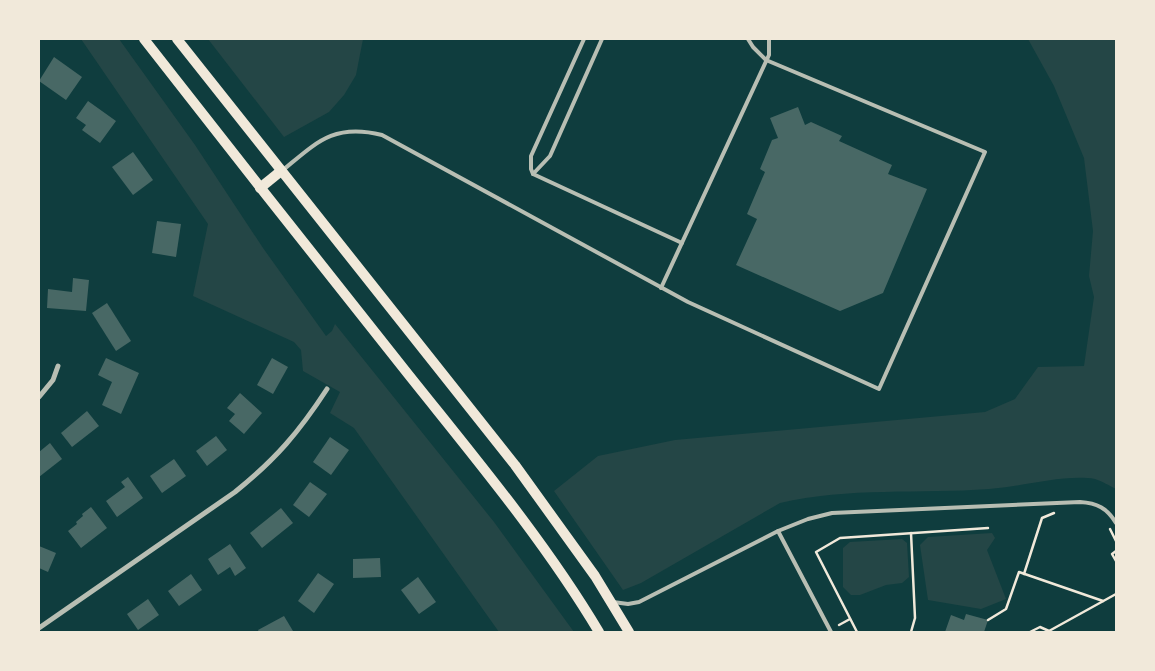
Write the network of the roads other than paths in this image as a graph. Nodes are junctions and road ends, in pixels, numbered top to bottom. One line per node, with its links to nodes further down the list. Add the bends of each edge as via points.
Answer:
1 (144, 39): 10 (main road)
2 (177, 39): 8 (main road)
3 (584, 39): 9 (lane, via 531,156)
4 (602, 39): 9 (lane, via 550,156)
5 (748, 39): 7 (lane)
6 (769, 39): 7 (lane)
7 (766, 60): 11 (lane); 12 (lane, via 985,152 879,389)
8 (281, 172): 10 (main road); 12 (lane, via 326,137 355,130 382,135); 18 (main road, via 515,465 566,533)
9 (533, 174): 11 (lane)
10 (260, 188): 20 (main road, via 512,504)
11 (682, 243): 12 (lane)
12 (661, 288)
13 (58, 366): 15 (street, via 53,380)
14 (327, 388): 19 (street, via 305,422 261,471)
15 (39, 397)
16 (1116, 523): 17 (lane, via 1104,507 1080,502 832,513 808,518)
17 (778, 531): 18 (lane, via 636,603); 22 (lane)
18 (611, 602): 21 (main road)
19 (39, 628)
20 (599, 632)
21 (629, 632)
22 (831, 632)

